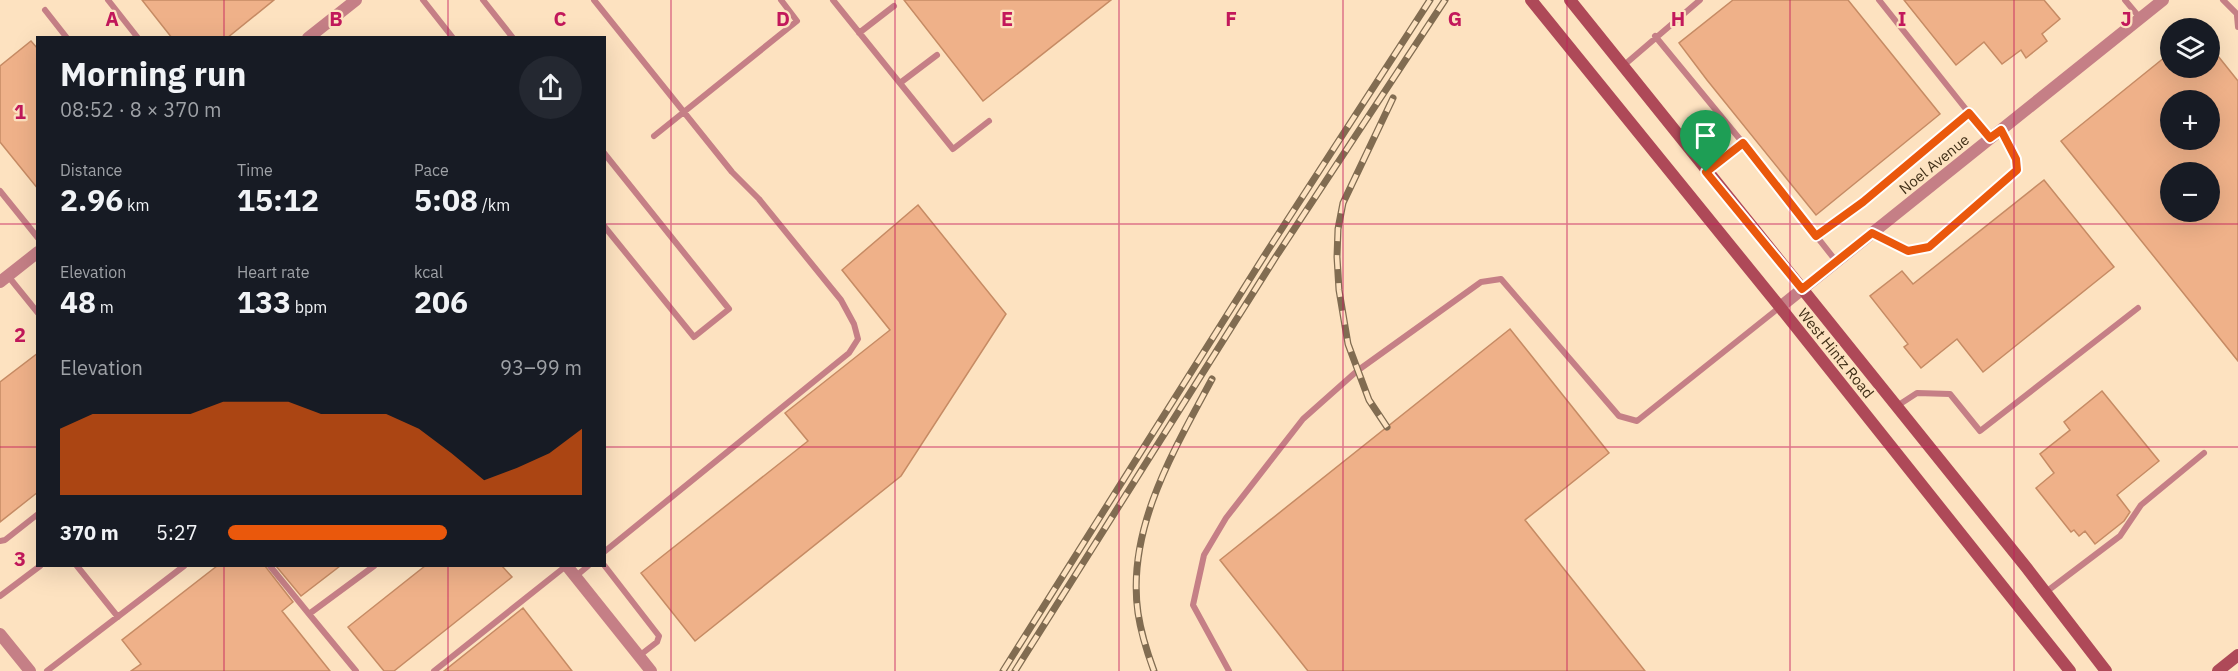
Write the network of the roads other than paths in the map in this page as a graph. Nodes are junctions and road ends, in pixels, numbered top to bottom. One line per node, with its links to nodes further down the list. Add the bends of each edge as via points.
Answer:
1 (108, 0): 22 (lane)
2 (356, 0): 23 (street)
3 (423, 0): 24 (lane)
4 (483, 0): 25 (lane)
5 (594, 0): 30 (lane)
6 (780, 0): 30 (lane, via 797,21)
7 (833, 0): 20 (lane)
8 (1531, 0): 47 (main road, West Hintz Road)
9 (1570, 0): 28 (main road, West Hintz Road)
10 (1700, 0): 26 (lane)
11 (1879, 0): 31 (lane)
12 (2125, 0): 18 (lane)
13 (2163, 0): 18 (street, Noel Avenue)
14 (2223, 0): 17 (lane)
15 (894, 6): 20 (lane)
16 (45, 10): 21 (lane)
17 (2238, 16): 19 (lane)
18 (2140, 18): 33 (street, Noel Avenue)
19 (2238, 27)
20 (859, 33): 29 (lane)
21 (65, 36)
22 (136, 36)
23 (311, 36)
24 (451, 36)
25 (511, 36)
26 (1655, 36): 28 (lane); 35 (lane)
27 (936, 55): 29 (lane)
28 (1623, 66): 37 (main road, West Hintz Road)
29 (900, 83): 32 (lane, via 953,149)
30 (684, 112): 34 (lane); 54 (lane, via 841,300 858,339 849,353)
31 (1969, 113): 33 (lane); 42 (lane)
32 (989, 122)
33 (1996, 134): 40 (street, Noel Avenue); 40 (lane, via 2016,159 2017,170 1929,247 1908,251)
34 (654, 136)
35 (1743, 143): 37 (lane); 42 (lane)
36 (606, 155): 39 (lane, via 729,309 694,337)
37 (1706, 172): 46 (main road, West Hintz Road)
38 (0, 191): 41 (lane)
39 (606, 228)
40 (1872, 233): 44 (street, Noel Avenue)
41 (36, 236)
42 (1816, 236): 44 (lane)
43 (36, 254): 45 (street)
44 (1836, 261): 46 (street, Noel Avenue)
45 (4, 279): 49 (lane)
46 (1802, 289): 47 (street, Noel Avenue); 50 (main road, West Hintz Road)
47 (1780, 307): 77 (lane, via 1636,421 1618,416 1501,279 1481,282 1357,371 1303,419 1226,518 1204,555 1193,605); 78 (main road, West Hintz Road)
48 (2138, 308): 50 (lane, via 1980,431 1950,394 1917,393)
49 (36, 311)
50 (1897, 407): 65 (main road, West Hintz Road)
51 (2204, 453): 65 (lane, via 2141,505 2120,536)
52 (36, 516): 53 (lane)
53 (0, 541)
54 (606, 550)
55 (39, 567): 66 (lane)
56 (78, 567): 68 (lane)
57 (183, 567): 68 (lane)
58 (271, 567): 67 (lane)
59 (373, 567): 67 (lane)
60 (565, 567): 75 (lane)
61 (567, 567): 64 (street)
62 (587, 567): 64 (lane)
63 (606, 567): 71 (lane, via 659,636)
64 (576, 576): 71 (street)
65 (2046, 592): 79 (main road, West Hintz Road)
66 (0, 596)
67 (309, 614): 74 (lane)
68 (118, 617): 73 (lane)
69 (0, 634): 72 (street)
70 (2238, 655): 80 (main road)
71 (639, 656): 76 (street)
72 (30, 671)
73 (47, 671)
74 (356, 671)
75 (434, 671)
76 (651, 671)
77 (1229, 671)
78 (2070, 671)
79 (2106, 671)
80 (2218, 671)

